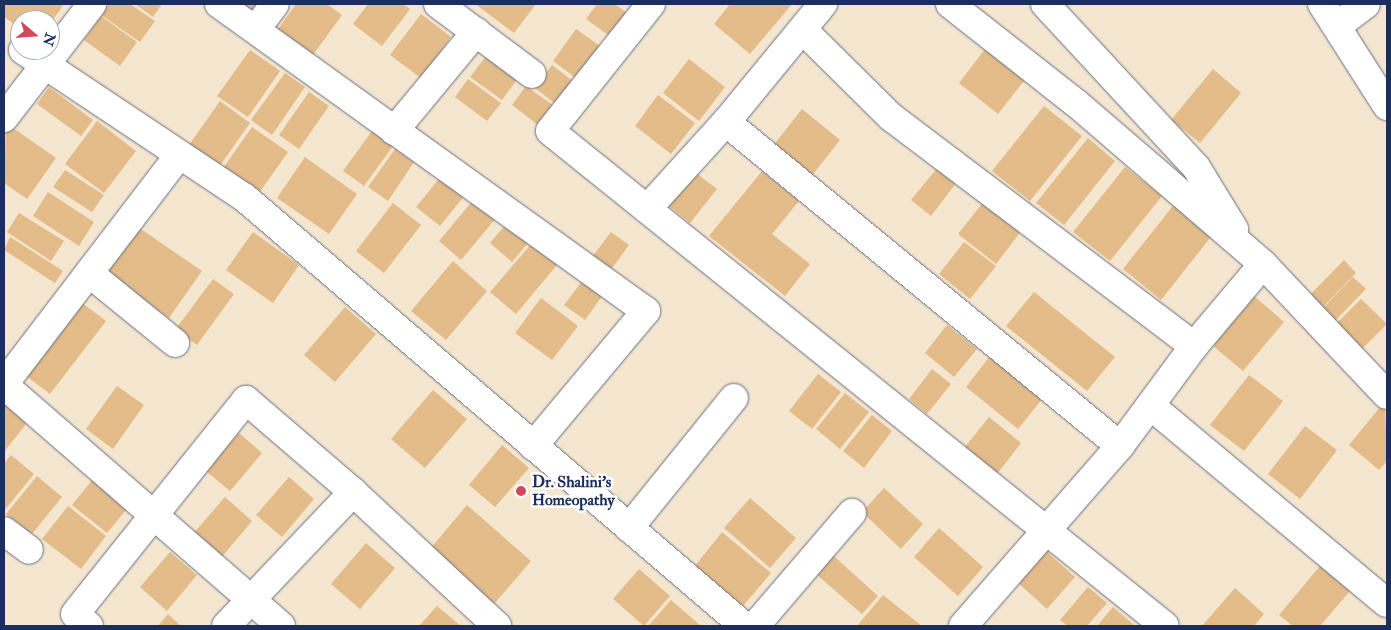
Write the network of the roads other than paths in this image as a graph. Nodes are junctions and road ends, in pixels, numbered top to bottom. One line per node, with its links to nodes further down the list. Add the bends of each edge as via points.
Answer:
1 (92, 4): 11 (street)
2 (219, 4): 12 (street)
3 (275, 4): 12 (street)
4 (438, 4): 14 (street)
5 (651, 4): 23 (street, via 550,131)
6 (823, 4): 13 (street)
7 (950, 4): 24 (street, via 1076,104)
8 (1044, 4): 24 (street, via 1196,167)
9 (1366, 4): 10 (street)
10 (1330, 15): 18 (street)
11 (60, 29)
12 (256, 30): 21 (street)
13 (803, 30): 20 (street); 27 (street, via 891,117)
14 (476, 32): 17 (street); 21 (street)
15 (27, 60): 19 (street)
16 (38, 60): 22 (street)
17 (532, 74)
18 (1387, 106)
19 (4, 118)
20 (726, 122): 23 (street); 33 (street)
21 (394, 131): 32 (street, via 646,310)
22 (179, 155): 25 (street); 32 (street, via 245,198)
23 (647, 209): 39 (street)
24 (1255, 256): 27 (street); 29 (street)
25 (89, 273): 26 (street); 28 (street)
26 (175, 343)
27 (1194, 346): 31 (street)
28 (4, 384): 36 (street)
29 (1387, 395)
30 (734, 398): 37 (street)
31 (1151, 406): 33 (street); 42 (street)
32 (532, 446): 37 (street)
33 (1120, 446): 39 (street)
34 (353, 492): 36 (street, via 246,400); 41 (street); 47 (street)
35 (852, 513): 49 (street)
36 (152, 516): 41 (street); 44 (street, via 75,614)
37 (629, 528): 48 (street)
38 (4, 531): 40 (street)
39 (1044, 531): 43 (street); 50 (street)
40 (29, 550)
41 (249, 599): 45 (street); 46 (street)
42 (1387, 603)
43 (973, 623)
44 (89, 626)
45 (226, 626)
46 (282, 626)
47 (497, 626)
48 (744, 626)
49 (755, 626)
50 (1165, 626)

